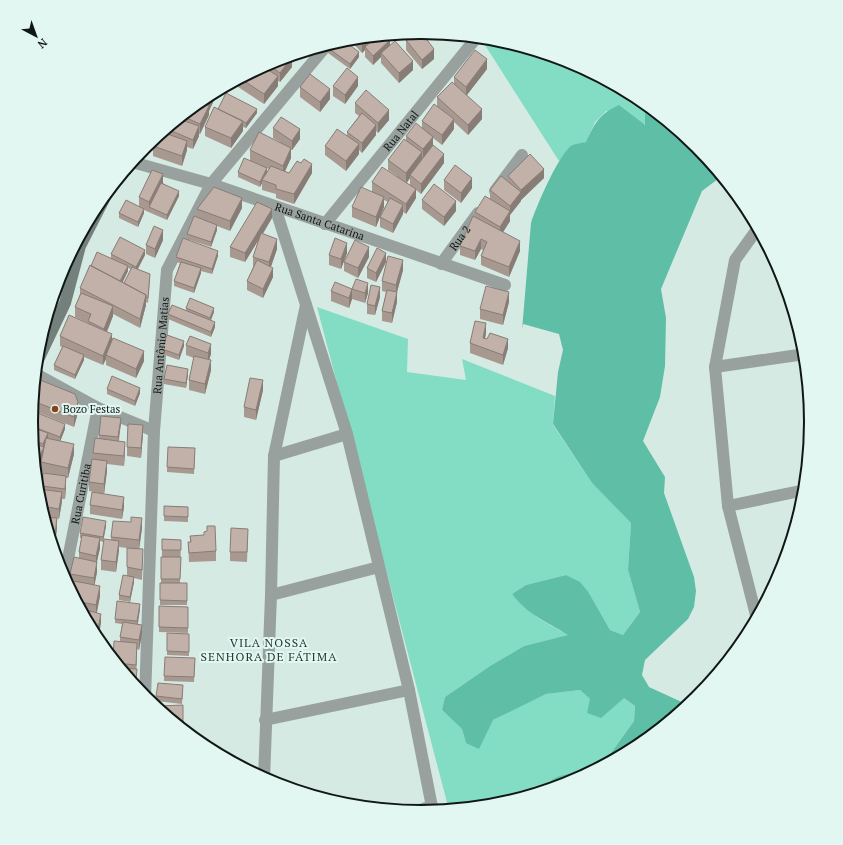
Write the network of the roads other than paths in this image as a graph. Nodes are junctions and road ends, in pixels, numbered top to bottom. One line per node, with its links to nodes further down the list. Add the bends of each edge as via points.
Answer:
1 (473, 42): 7 (street, Rua Natal)
2 (321, 52): 5 (street, Rua Antônio Matias)
3 (522, 155): 10 (street, Rua 2)
4 (139, 164): 5 (street, Rua Santa Catarina)
5 (211, 184): 6 (street, Rua Santa Catarina); 18 (street, Rua Antônio Matias, via 167,270)
6 (275, 207): 7 (street, Rua Santa Catarina); 12 (street)
7 (325, 224): 10 (street, Rua Santa Catarina)
8 (755, 233): 15 (street, via 735,260)
9 (78, 252): 13 (main road, via 65,303)
10 (441, 264): 11 (street, Rua Santa Catarina)
11 (505, 285)
12 (306, 304): 19 (street); 20 (street)
13 (46, 342)
14 (799, 355): 15 (street)
15 (716, 367): 22 (street)
16 (41, 377): 17 (street)
17 (98, 408): 18 (street); 23 (street, Rua Curitiba)
18 (154, 431): 27 (street, Rua Antônio Matias)
19 (347, 434): 20 (street); 24 (street)
20 (274, 456): 25 (street)
21 (799, 491): 22 (street)
22 (728, 506): 26 (street)
23 (66, 567)
24 (379, 567): 25 (street); 28 (street)
25 (271, 595): 29 (street)
26 (755, 612)
27 (145, 689)
28 (408, 690): 29 (street); 31 (street)
29 (265, 720): 30 (street)
30 (264, 772)
31 (432, 806)

